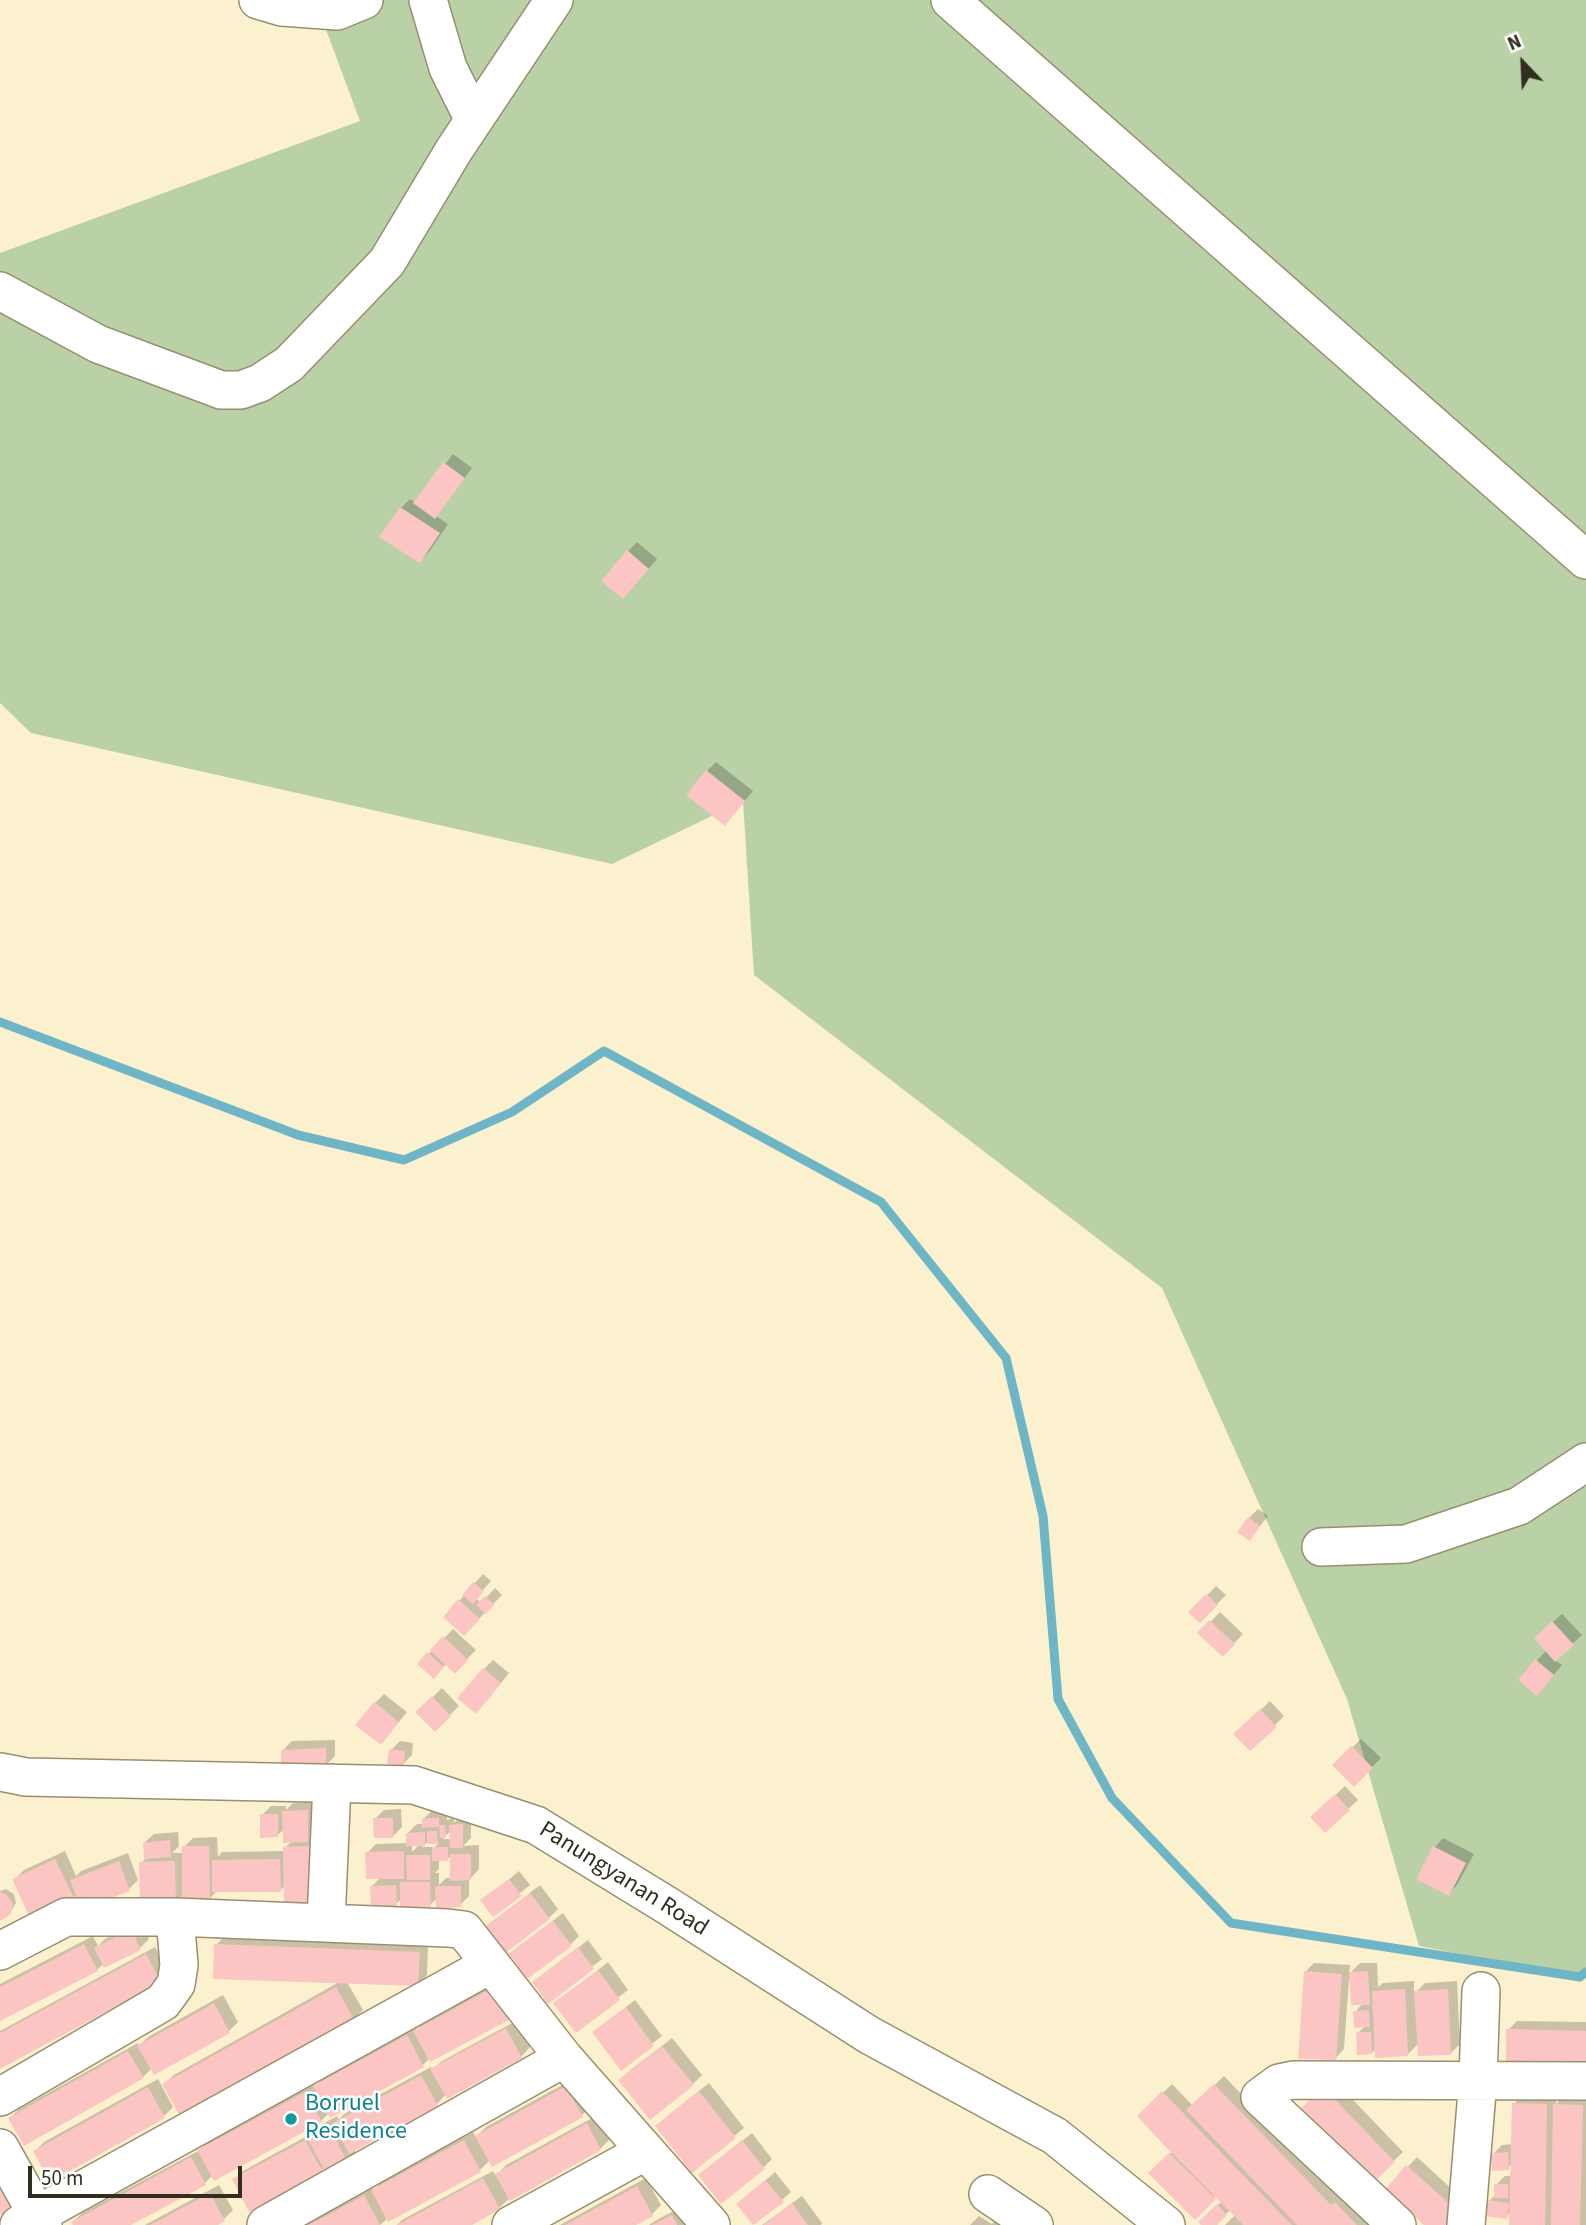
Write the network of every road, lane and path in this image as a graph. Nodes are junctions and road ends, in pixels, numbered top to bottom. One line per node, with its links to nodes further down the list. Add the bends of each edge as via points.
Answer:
1 (258, 0): 2 (street, via 282,7 337,11)
2 (364, 0)
3 (428, 0): 6 (street, via 448,68)
4 (554, 0): 6 (street)
5 (950, 0): 8 (street)
6 (474, 120): 7 (street, via 387,262 289,364 241,390 221,390 98,344)
7 (0, 291)
8 (1586, 559)
9 (1586, 1462): 10 (street, via 1519,1506 1406,1544)
10 (1321, 1547)
11 (0, 1772): 12 (street, Panungyanan Road, via 26,1777)
12 (332, 1783): 14 (street); 30 (street, Panungyanan Road, via 414,1785 536,1825 869,2035 1055,2136)
13 (175, 1917): 14 (street); 15 (street, via 66,1916); 21 (street, via 179,1965 176,1984 163,2002)
14 (326, 1922): 16 (street, via 464,1930)
15 (0, 1951)
16 (491, 1964): 18 (street); 25 (street)
17 (1480, 1991): 19 (street)
18 (564, 2058): 23 (street); 26 (street)
19 (1478, 2080): 20 (street); 31 (street, via 1293,2080 1279,2082 1260,2097); 32 (street)
20 (1586, 2081)
21 (0, 2097)
22 (0, 2148): 25 (street)
23 (646, 2151): 27 (street); 28 (street)
24 (988, 2194): 29 (street)
25 (33, 2222)
26 (267, 2225)
27 (511, 2225)
28 (711, 2225)
29 (1034, 2225)
30 (1166, 2225)
31 (1397, 2225)
32 (1466, 2225)

